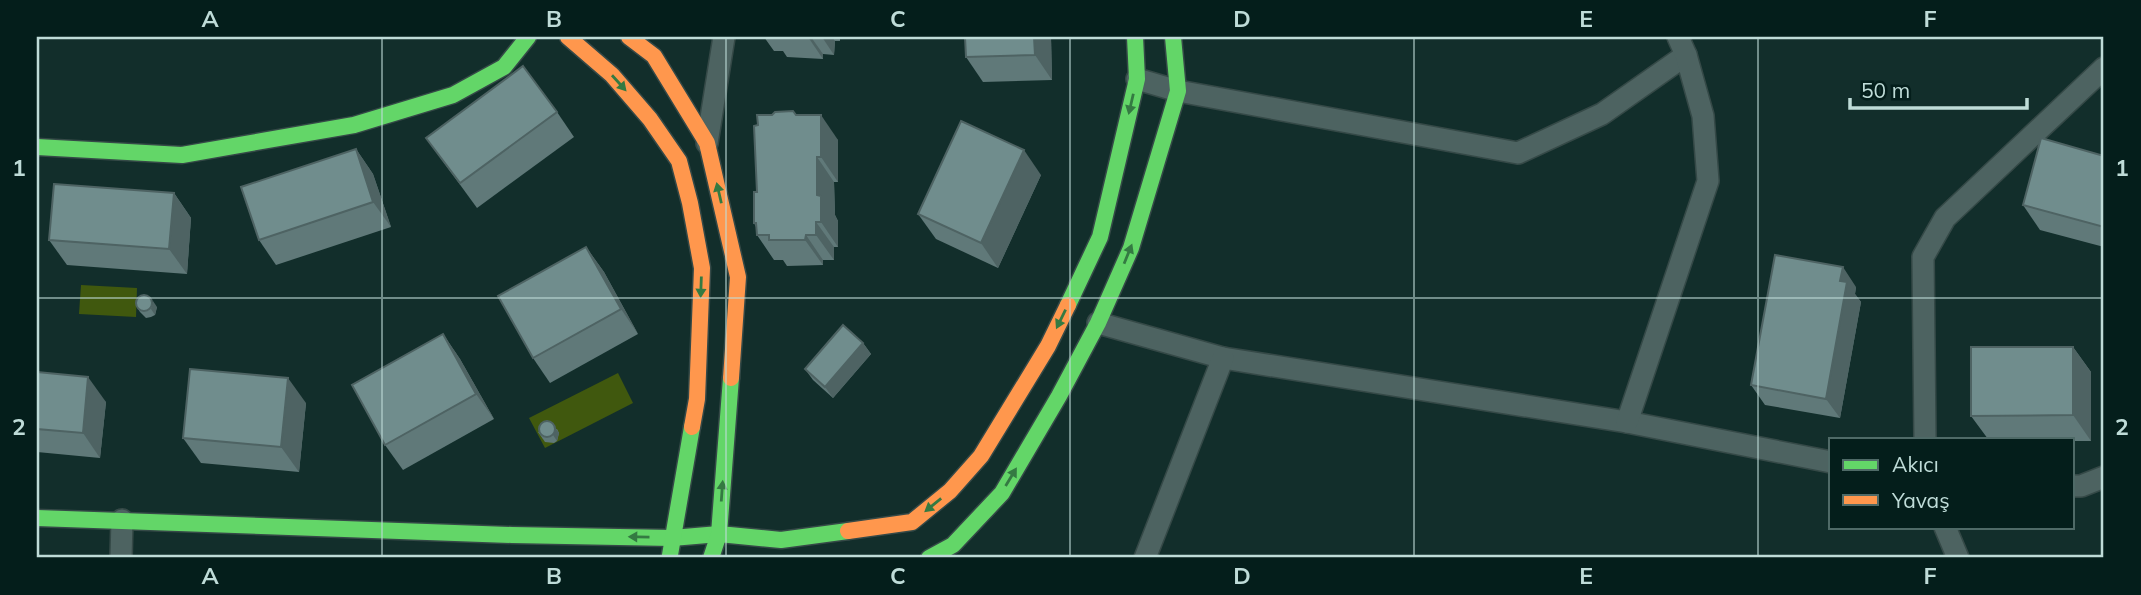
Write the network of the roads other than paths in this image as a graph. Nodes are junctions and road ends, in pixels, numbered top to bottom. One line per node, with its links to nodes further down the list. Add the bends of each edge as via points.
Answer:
1 (528, 37): 12 (main road, via 505,67 453,95 354,125 183,155)
2 (568, 37): 24 (main road, one-way to 24, via 612,75 650,120 679,161 691,203 702,268 697,399)
3 (629, 37): 11 (main road, via 654,56)
4 (724, 37): 11 (street)
5 (1135, 37): 9 (main road)
6 (1172, 37): 10 (main road)
7 (1682, 46): 10 (street, via 1602,114 1518,153); 15 (street, via 1703,116 1708,181)
8 (2104, 68): 16 (street, via 1945,218 1923,257)
9 (1137, 79): 10 (street); 23 (main road, one-way to 23, via 1100,237 1048,346 981,456 950,491 912,522 781,540)
10 (1178, 91): 13 (main road, one-way to 10, via 1131,248)
11 (707, 143): 23 (main road, one-way to 11, via 738,277)
12 (37, 147)
13 (1098, 323): 14 (street); 28 (main road, one-way to 13, via 953,545 1002,493)
14 (1223, 358): 15 (street); 29 (street)
15 (1627, 422): 17 (street)
16 (1925, 438)
17 (1829, 462)
18 (2104, 477): 19 (street)
19 (2074, 486)
20 (37, 518): 21 (main road)
21 (122, 520): 24 (main road, one-way to 21); 25 (street)
22 (1945, 528): 30 (street)
23 (719, 534): 24 (main road); 27 (main road)
24 (672, 538): 26 (main road)
25 (121, 558)
26 (669, 558)
27 (711, 558)
28 (929, 558)
29 (1145, 558)
30 (1958, 558)

